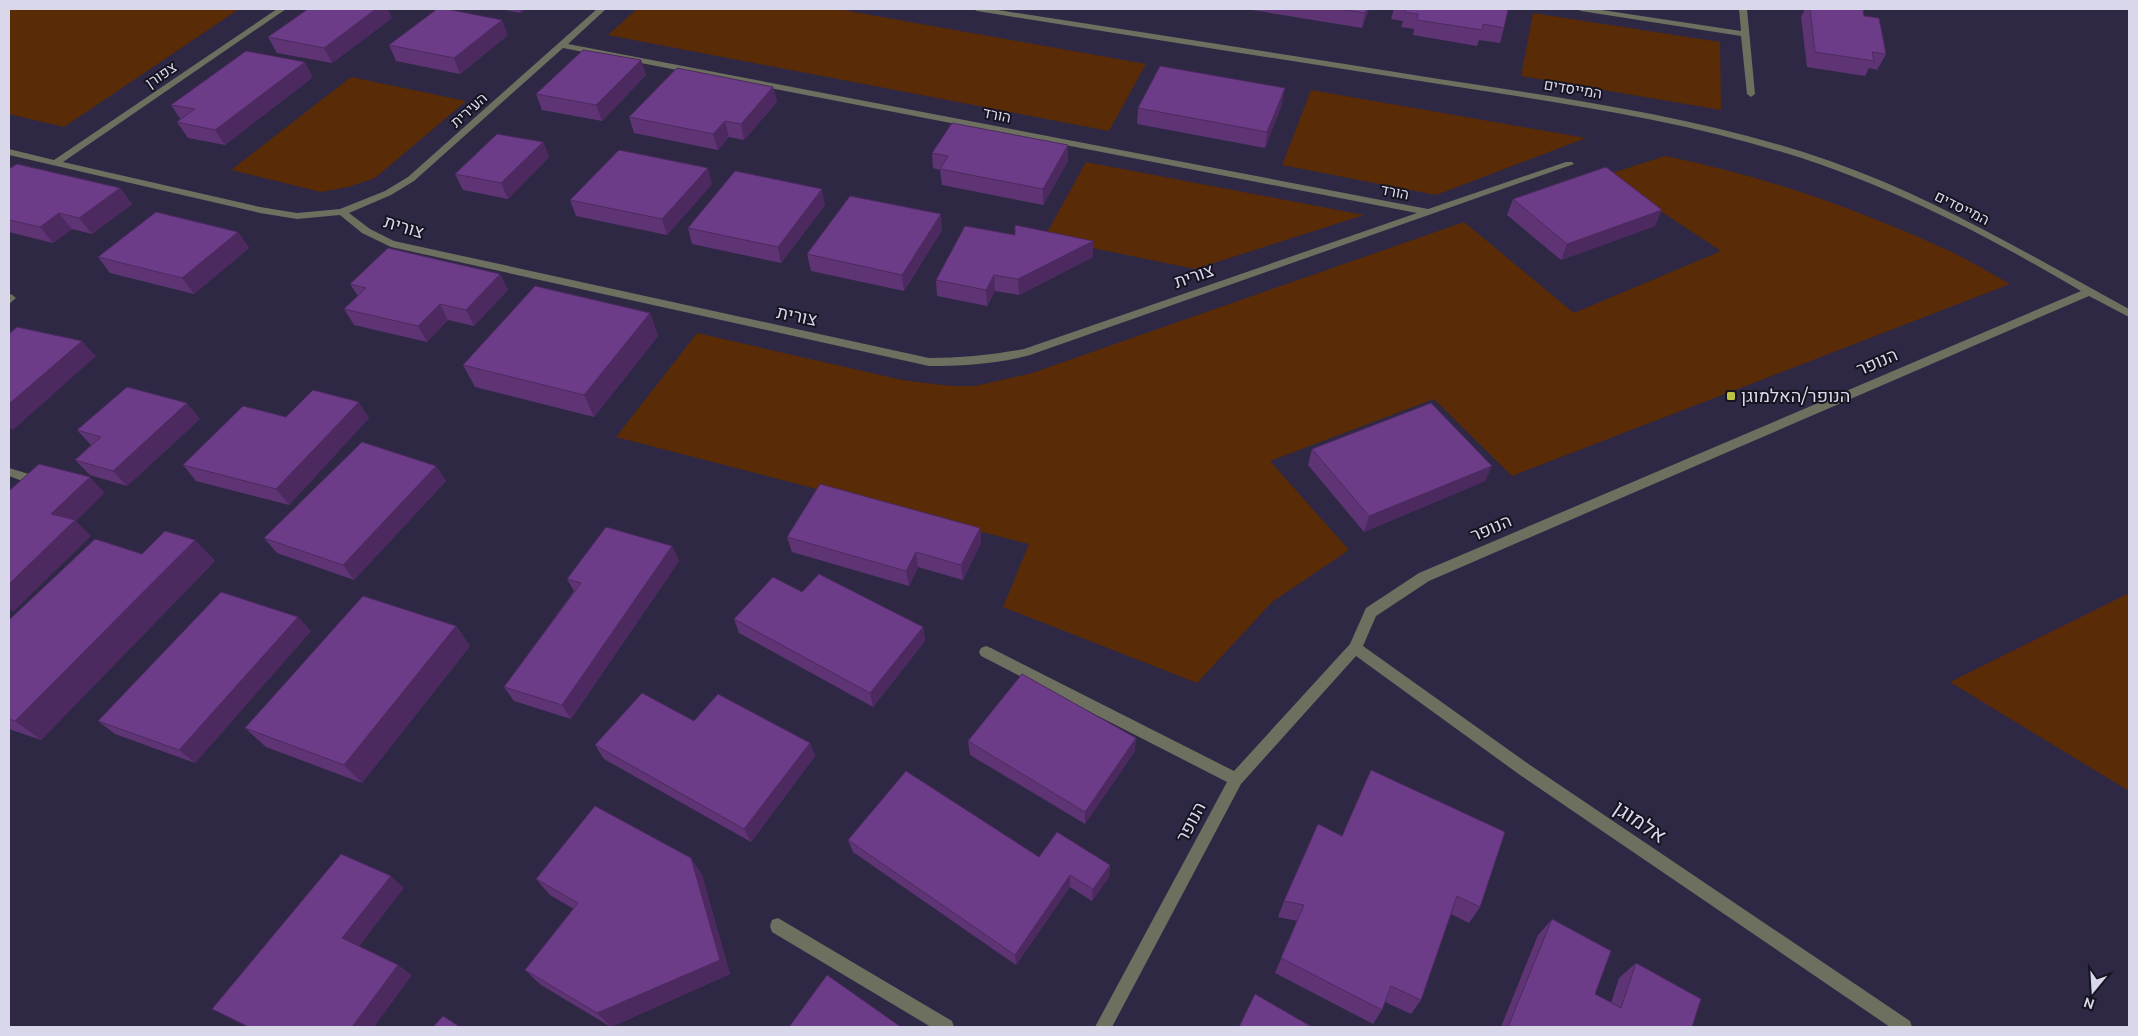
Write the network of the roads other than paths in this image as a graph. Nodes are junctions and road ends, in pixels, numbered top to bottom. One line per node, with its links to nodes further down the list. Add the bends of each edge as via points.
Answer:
1 (282, 9): 10 (street, צפורן)
2 (602, 9): 7 (street, העירית)
3 (977, 9): 14 (street, המייסדים, via 1590,105 1770,144 1857,175 1929,207 2017,250)
4 (1581, 9): 6 (street)
5 (1743, 9): 6 (street)
6 (1745, 34): 8 (street)
7 (562, 45): 12 (street, העירית, via 412,178 388,193); 13 (street, הורד)
8 (1751, 94)
9 (9, 152): 10 (street)
10 (55, 163): 12 (street, via 260,210 297,216)
11 (1569, 164): 13 (street, צורית)
12 (342, 212): 13 (street, צורית, via 366,231 391,244 929,362 957,363 1026,352)
13 (1428, 212)
14 (2088, 292): 15 (street, המייסדים); 18 (street, הנופר, via 1424,577 1371,612)
15 (2129, 313)
16 (9, 472): 17 (street)
17 (25, 477)
18 (1355, 648): 20 (street, הנופר); 24 (street, אלמוגן, via 1525,770)
19 (986, 652): 20 (street)
20 (1236, 779): 23 (street, הנופר)
21 (778, 926): 22 (street)
22 (946, 1027)
23 (1103, 1027)
24 (1904, 1027)

